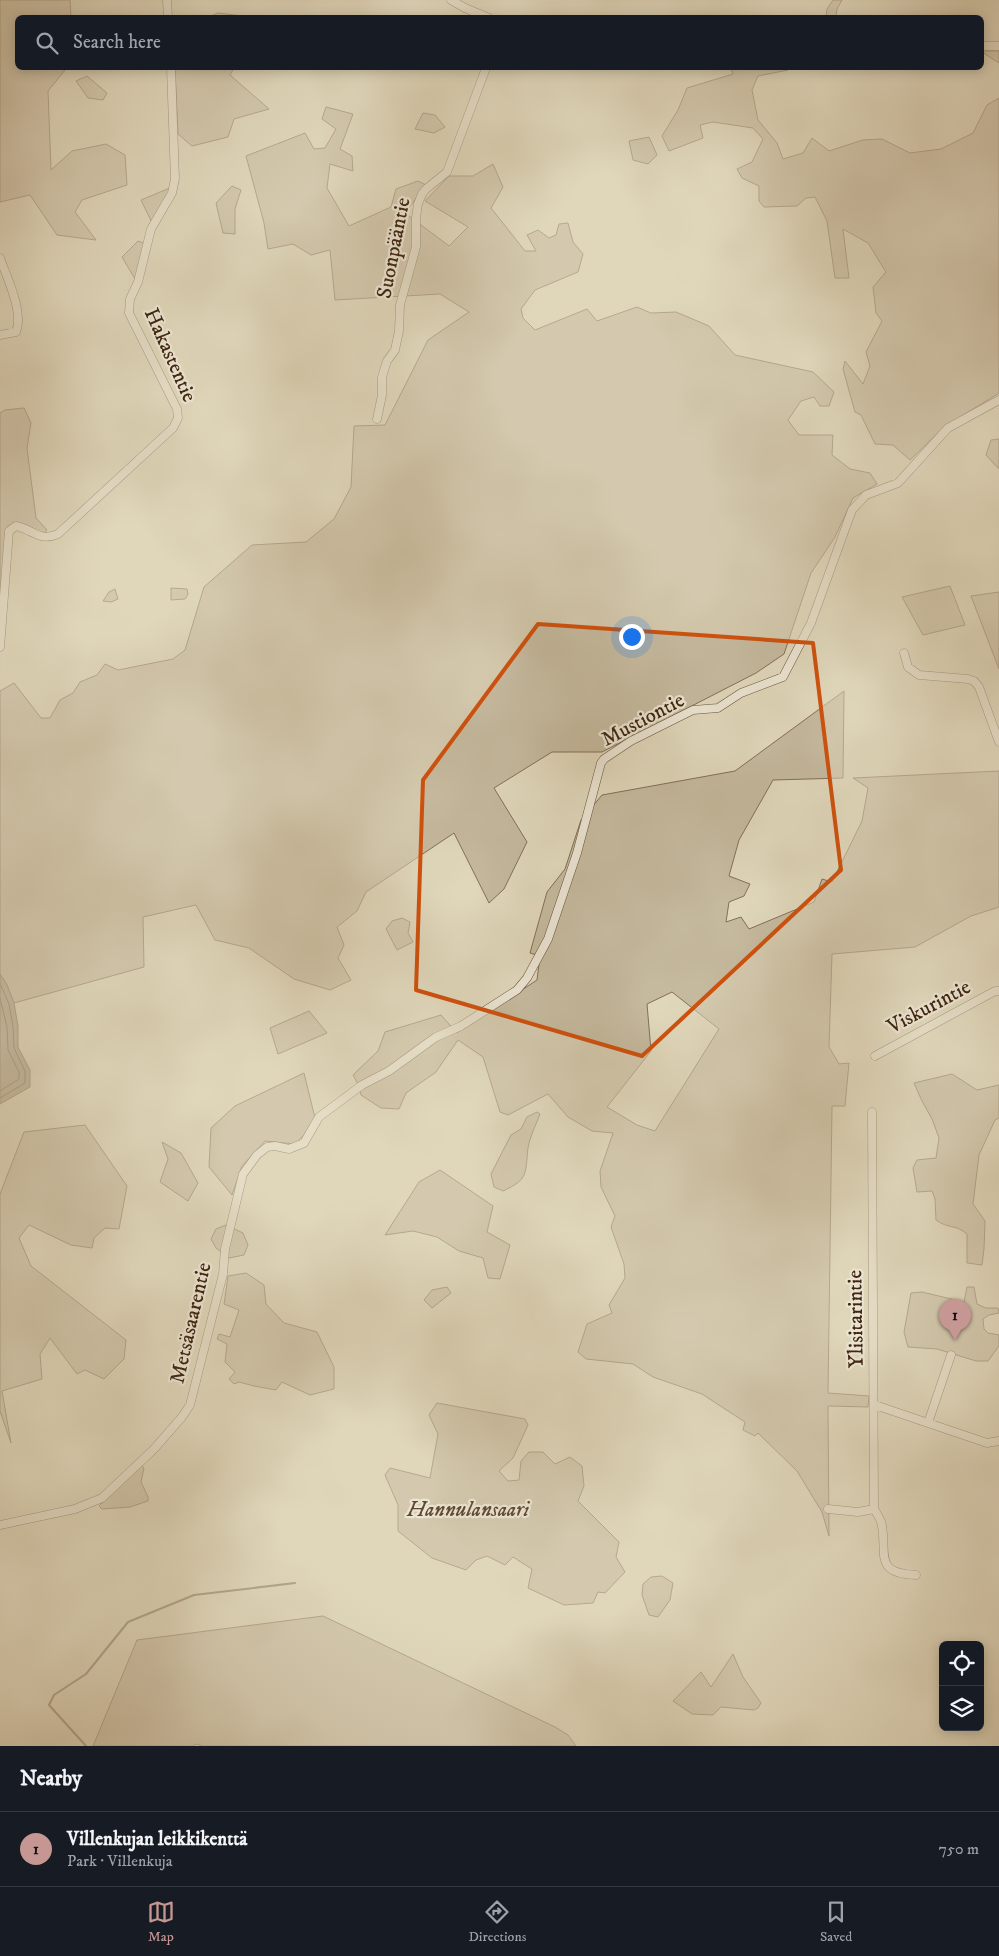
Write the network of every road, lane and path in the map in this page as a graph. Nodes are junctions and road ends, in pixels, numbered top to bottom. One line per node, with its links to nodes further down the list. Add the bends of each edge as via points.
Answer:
1 (167, 0): 3 (street)
2 (451, 0): 4 (street)
3 (168, 15)
4 (482, 15)
5 (984, 46): 6 (street)
6 (999, 46)
7 (171, 70): 13 (street, Hakastentie, via 175,179 172,193 151,230 138,282 130,299 129,313 178,418 173,428 58,534 49,538 16,526 9,531)
8 (485, 70): 12 (street, Suonpääntie, via 447,172 426,189 418,204 416,247 400,305 395,350 382,377)
9 (0, 258): 10 (street, via 20,323 16,332)
10 (0, 335)
11 (999, 400): 18 (street, Mustiontie, via 948,428 898,483 866,495 852,510 811,623 783,677 741,693 718,708 693,710 631,741 604,759 548,939 517,990)
12 (377, 419)
13 (0, 647)
14 (904, 653): 15 (street, via 908,667 919,675 974,681)
15 (999, 742)
16 (999, 991): 17 (street, Viskurintie)
17 (875, 1056)
18 (362, 1085): 26 (street, Metsäsaarentie, via 319,1117 304,1143 289,1148 267,1147 244,1174 190,1405 182,1417 154,1449 102,1498 75,1509)
19 (872, 1112): 21 (street, Ylisitarintie)
20 (951, 1355): 22 (street)
21 (874, 1405): 22 (street); 25 (street, Ylisitarintie)
22 (928, 1423): 23 (street, via 987,1443)
23 (999, 1441)
24 (828, 1509): 25 (street, via 858,1512)
25 (874, 1509): 27 (street, Ylisitarintie, via 882,1525 882,1549 887,1564 899,1574)
26 (0, 1525)
27 (916, 1575)

